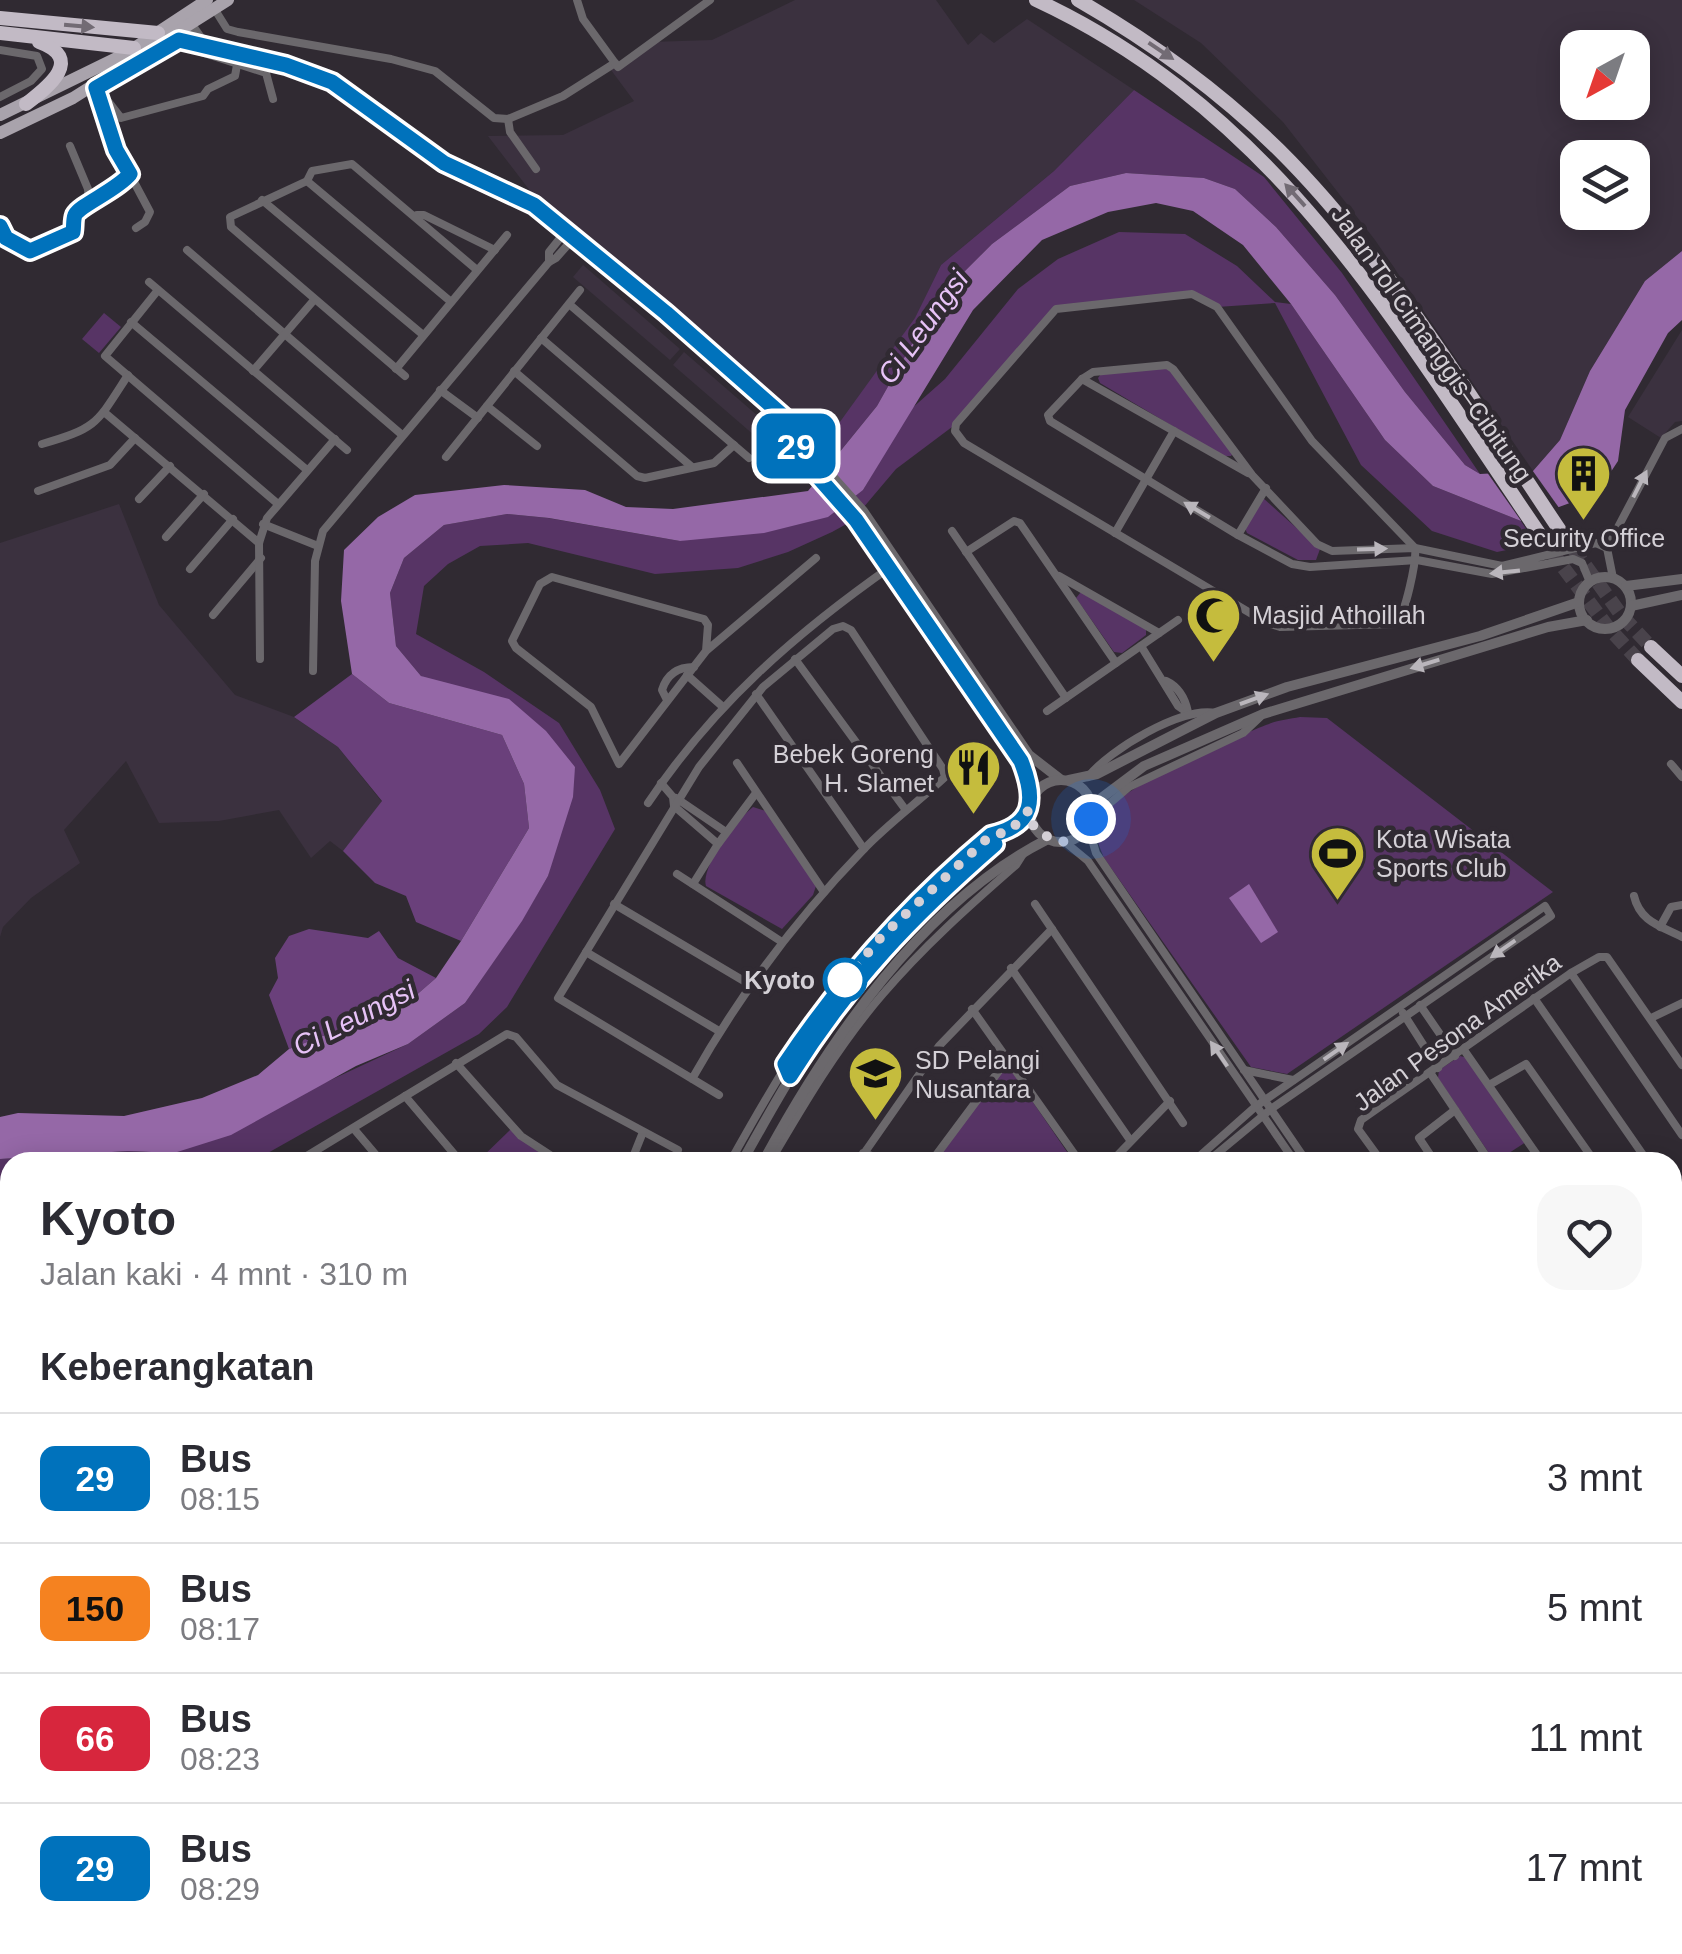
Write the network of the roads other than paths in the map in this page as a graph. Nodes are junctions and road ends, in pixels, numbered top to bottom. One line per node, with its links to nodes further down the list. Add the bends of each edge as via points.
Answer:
1 (207, 0): 12 (main road)
2 (231, 0): 7 (main road); 12 (main road)
3 (576, 0): 16 (street)
4 (710, 0): 16 (street, via 628,60)
5 (1036, 0): 87 (highway, Jalan Tol Cimanggis–Cibitung, one-way to 5, via 1384,307 1328,231 1268,166 1166,77)
6 (1078, 0): 83 (highway, Jalan Tol Cimanggis–Cibitung, one-way to 83, via 1177,62 1281,152 1342,219)
7 (218, 13): 9 (main road); 23 (street, via 227,29 238,32 436,70 494,118)
8 (0, 18): 12 (highway, one-way to 12)
9 (194, 30): 12 (main road); 15 (street)
10 (0, 33): 11 (highway)
11 (21, 35): 14 (highway); 21 (highway, via 51,46 60,64 54,82)
12 (169, 40): 14 (main road); 15 (street); 17 (main road)
13 (0, 50): 18 (street, via 37,56 42,69)
14 (136, 53): 19 (main road); 21 (main road)
15 (241, 60): 17 (street, via 235,76 199,98 132,116 121,118); 20 (street, via 266,73); 35 (street, via 286,65 332,82 444,163 534,205)
16 (614, 63): 23 (street, via 563,96)
17 (98, 93): 19 (main road); 27 (street)
18 (0, 97)
19 (73, 98): 24 (main road)
20 (274, 99)
21 (26, 104): 22 (main road)
22 (0, 115)
23 (508, 119): 26 (street)
24 (0, 133)
25 (70, 146): 30 (street)
26 (536, 169)
27 (130, 174): 30 (street); 33 (street, via 150,212)
28 (307, 181): 29 (street); 31 (street, via 318,169 356,165); 43 (street)
29 (262, 200): 42 (street, via 228,222); 47 (street)
30 (89, 204): 32 (street, via 76,215 73,232 30,251 6,238)
31 (416, 216): 37 (street); 38 (street)
32 (0, 226)
33 (136, 228)
34 (507, 235): 37 (street)
35 (569, 235): 55 (street); 97 (street, via 792,424)
36 (187, 250): 46 (street)
37 (495, 250): 38 (street)
38 (477, 270): 43 (street)
39 (149, 282): 40 (street)
40 (158, 290): 45 (street); 50 (street)
41 (580, 290): 44 (street)
42 (314, 300): 46 (street); 49 (street)
43 (450, 301): 47 (street)
44 (569, 304): 48 (street); 66 (street)
45 (131, 322): 52 (street, via 106,356); 72 (street)
46 (283, 334): 50 (street); 61 (street)
47 (422, 334): 49 (street)
48 (541, 338): 51 (street); 71 (street)
49 (396, 368): 53 (street)
50 (253, 371): 63 (street)
51 (514, 371): 56 (street); 71 (street, via 629,472 645,478)
52 (128, 375): 57 (street); 79 (street)
53 (405, 376)
54 (1082, 379): 60 (street); 73 (street, via 1141,366 1174,368); 74 (street, via 1048,415 1050,422)
55 (440, 390): 58 (street); 61 (street)
56 (487, 406): 58 (street); 65 (street)
57 (104, 412): 62 (street); 64 (street, via 87,430)
58 (478, 418): 68 (street)
59 (1682, 429): 92 (street, one-way to 59, via 1665,438)
60 (1174, 432): 73 (street); 74 (street)
61 (402, 434): 90 (street, via 330,519)
62 (136, 438): 70 (street); 76 (street, via 110,465)
63 (335, 439): 67 (street); 72 (street)
64 (42, 444)
65 (537, 446)
66 (734, 446): 69 (street); 71 (street, via 714,462)
67 (347, 450)
68 (446, 456)
69 (749, 458)
70 (170, 466): 77 (street); 78 (street)
71 (692, 467)
72 (307, 470): 79 (street)
73 (1252, 475): 75 (street)
74 (1146, 480): 84 (street); 85 (street, one-way to 74)
75 (1266, 488): 85 (street); 89 (street)
76 (38, 491)
77 (204, 494): 80 (street); 86 (street)
78 (139, 499)
79 (278, 504): 81 (street)
80 (233, 520): 88 (street); 99 (street)
81 (263, 524): 88 (street); 90 (street)
82 (952, 531): 93 (street)
83 (1561, 532)
84 (1116, 533): 91 (street, via 964,443 956,424 1056,309 1192,294 1217,307 1312,441); 96 (street, via 1280,627 1396,624)
85 (1238, 535): 98 (street)
86 (166, 537)
87 (1545, 542)
88 (259, 543): 94 (street)
89 (1317, 544): 91 (street, one-way to 91, via 1332,551); 98 (street)
90 (318, 546): 119 (street)
91 (1414, 548): 92 (street, via 1502,566 1596,543); 96 (street)
92 (1607, 548): 101 (street)
93 (966, 552): 100 (street, via 1014,521); 123 (street)
94 (261, 558): 108 (street); 115 (street)
95 (816, 558): 114 (street)
96 (1416, 560): 98 (street); 103 (street, one-way to 96, via 1573,559 1492,574)
97 (892, 565): 125 (street, via 816,619); 134 (street, via 1029,755); 140 (street, via 1021,761)
98 (1310, 567)
99 (190, 569)
100 (1054, 573): 111 (street); 118 (street)
101 (1613, 578): 103 (street); 104 (street)
102 (1682, 579): 104 (street)
103 (1589, 580): 106 (street)
104 (1626, 586): 107 (street)
105 (1682, 595): 107 (street)
106 (1580, 602): 110 (street); 128 (street, one-way to 106)
107 (1632, 606): 110 (street, via 1614,627)
108 (212, 615)
109 (1178, 620): 111 (street)
110 (1587, 620): 129 (street, one-way to 129)
111 (1159, 633): 112 (street)
112 (1141, 646): 118 (street); 127 (street)
113 (1651, 647): 121 (highway)
114 (706, 651): 120 (street); 120 (street, via 704,619 552,577 543,580 513,645 591,707 619,764 667,700 666,680 679,668)
115 (260, 658)
116 (796, 660): 122 (street); 141 (street); 141 (street, via 833,628 850,630 945,774)
117 (1638, 660): 124 (highway)
118 (1116, 663): 123 (street)
119 (313, 671)
120 (691, 671): 125 (street)
121 (1682, 676)
122 (756, 694): 137 (street); 147 (street)
123 (1066, 698): 126 (street)
124 (1682, 702)
125 (723, 707): 135 (street)
126 (1047, 710)
127 (1188, 713): 128 (street); 132 (street, via 1116,751)
128 (1216, 713): 132 (street)
129 (1263, 714): 139 (street, via 1144,766); 142 (street, via 1242,733 1129,787)
130 (737, 764): 136 (street)
131 (1671, 764): 133 (street)
132 (1088, 776): 134 (street)
133 (1682, 777)
134 (1064, 780): 139 (street, via 1084,789); 140 (street, via 1042,785)
135 (661, 783): 137 (street); 138 (street)
136 (756, 793): 143 (street); 151 (street)
137 (675, 800): 143 (street); 146 (street); 153 (street)
138 (648, 803)
139 (1092, 804): 142 (street)
140 (1030, 805): 144 (street, via 1034,828); 156 (street, via 1009,832)
141 (905, 809): 147 (street)
142 (1090, 823): 145 (street); 180 (street, via 1096,852)
143 (726, 832): 146 (street)
144 (1048, 839): 145 (street); 148 (street)
145 (1065, 842): 192 (street, one-way to 145, via 1088,861)
146 (718, 844): 150 (street)
147 (864, 849): 151 (street)
148 (1026, 850): 159 (street); 162 (street)
149 (676, 874): 150 (street)
150 (694, 884): 161 (street)
151 (824, 892): 161 (street)
152 (1634, 896): 157 (street, via 1639,912)
153 (614, 904): 163 (street); 166 (street)
154 (1035, 904): 158 (street)
155 (1682, 904): 157 (street, via 1671,908)
156 (901, 924): 178 (street, via 846,978); 182 (street)
157 (1660, 927): 160 (street)
158 (1052, 929): 164 (street); 191 (street)
159 (926, 933): 162 (street); 189 (street, via 848,1023)
160 (1682, 937)
161 (782, 942): 166 (street)
162 (927, 946): 186 (street, via 880,997)
163 (586, 952): 173 (street); 183 (street, via 559,1001)
164 (1012, 968): 170 (street); 200 (street)
165 (1572, 972): 167 (street, Jalan Pesona Amerika); 172 (street, Jalan Pesona Amerika, via 1607,957); 199 (street)
166 (749, 984): 173 (street)
167 (1534, 998): 174 (street, Jalan Pesona Amerika); 224 (street)
168 (1418, 1001): 168 (street, one-way to 168, via 1545,906 1550,910 1551,916); 171 (street); 175 (street)
169 (1682, 1003): 172 (street)
170 (972, 1009): 176 (street); 211 (street)
171 (1402, 1011): 181 (street); 184 (street, one-way to 171); 193 (street)
172 (1651, 1018): 179 (street, Jalan Pesona Amerika)
173 (719, 1031): 183 (street)
174 (1464, 1050): 175 (street, Jalan Pesona Amerika); 185 (street)
175 (1455, 1056): 181 (street, Jalan Pesona Amerika)
176 (1008, 1060): 212 (street); 213 (street)
177 (456, 1063): 187 (street); 198 (street, via 512,1035 557,1085); 205 (street, via 521,1136)
178 (785, 1064): 182 (street); 207 (street)
179 (1682, 1065)
180 (1244, 1070): 184 (street); 190 (street)
181 (1435, 1071): 194 (street); 219 (street, Jalan Pesona Amerika, via 1360,1120 1358,1128)
182 (790, 1076): 208 (street)
183 (692, 1078): 188 (street)
184 (1294, 1080): 190 (street)
185 (1489, 1085): 222 (street); 223 (street, via 1526,1064)
186 (812, 1093): 189 (street); 210 (street)
187 (406, 1096): 197 (street); 204 (street)
188 (719, 1096)
189 (798, 1097): 209 (street)
190 (1265, 1100): 192 (street); 193 (street)
191 (1170, 1101): 196 (street); 200 (street)
192 (1256, 1107): 195 (street); 215 (street)
193 (1271, 1108): 195 (street); 218 (street)
194 (1455, 1110): 220 (street, via 1419,1138); 221 (street)
195 (1262, 1115): 216 (street); 217 (street)
196 (1182, 1123)
197 (354, 1129): 202 (street); 203 (street)
198 (643, 1132): 201 (street); 206 (street)
199 (1682, 1135)
200 (1130, 1140): 214 (street)
201 (678, 1150)
202 (316, 1152)
203 (374, 1152)
204 (453, 1152)
205 (546, 1152)
206 (635, 1152)
207 (736, 1152)
208 (748, 1152)
209 (771, 1152)
210 (773, 1152)
211 (865, 1152)
212 (939, 1152)
213 (1073, 1152)
214 (1120, 1152)
215 (1204, 1152)
216 (1219, 1152)
217 (1288, 1152)
218 (1300, 1152)
219 (1375, 1152)
220 (1428, 1152)
221 (1483, 1152)
222 (1535, 1152)
223 (1587, 1152)
224 (1641, 1152)

